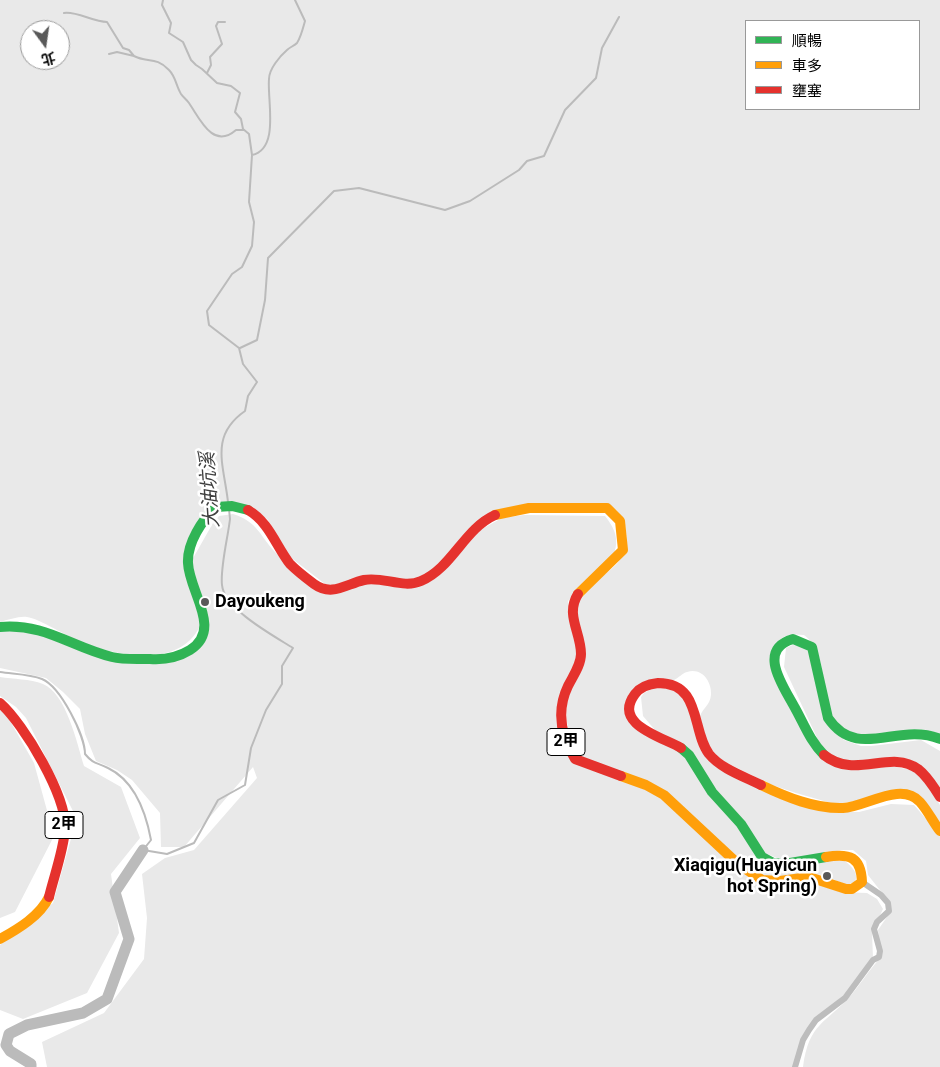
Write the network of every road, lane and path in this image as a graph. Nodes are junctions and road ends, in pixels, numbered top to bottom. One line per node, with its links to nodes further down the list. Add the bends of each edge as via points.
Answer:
1 (0, 627): 6 (main road, 2甲, via 30,625 113,657 163,660 194,648 206,625 188,564 201,523 216,507 234,506 251,510 265,523 290,564 312,583 332,590 370,579 409,584 419,582 435,571 488,517 507,511 608,508 620,522 623,550 578,593 572,608 581,658 565,691 561,720 565,740 575,759 659,792 737,863 762,880 771,882 809,877 846,889)
2 (0, 703): 7 (main road, 2甲, via 11,712 43,762 62,811 65,829 49,899 19,928)
3 (940, 739): 4 (main road, via 920,731 871,741 840,734 826,715 812,647 794,639 778,648 777,674 810,737 826,757 848,768 898,763 914,767)
4 (940, 797)
5 (940, 831): 6 (main road, via 917,798 910,795 837,808 770,789 711,756 705,749 687,693 658,683 638,689 630,706 634,723 641,731 678,743 686,751 709,788 741,824 765,860 781,865 844,855 858,860)
6 (862, 882): 8 (street, via 888,903 889,910 874,930 879,957 873,960 845,998 816,1020 803,1040)
7 (0, 939)
8 (795, 1067)

